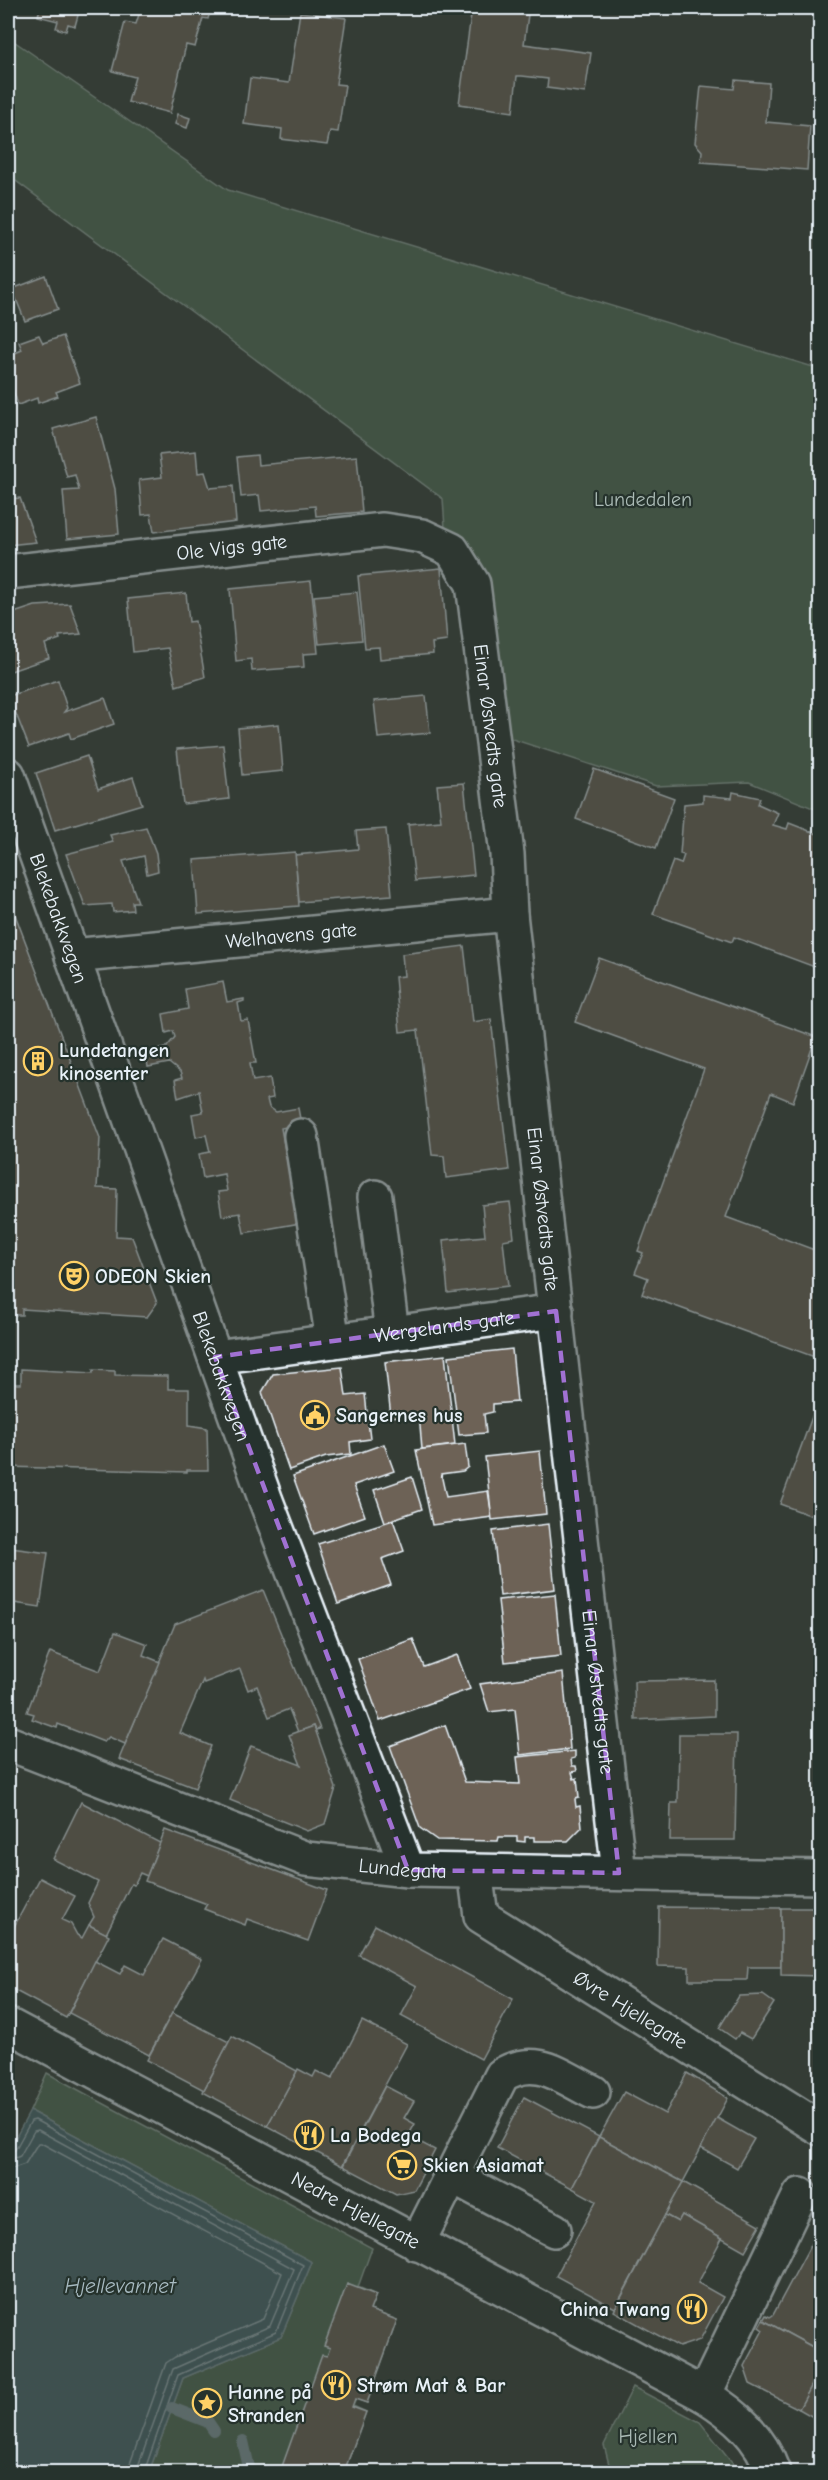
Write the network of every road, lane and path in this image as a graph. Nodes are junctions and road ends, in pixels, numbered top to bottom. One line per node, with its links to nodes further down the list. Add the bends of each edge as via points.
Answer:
1 (452, 550): 2 (street, Ole Vigs gate, via 422,536 383,530); 4 (street, Einar Østvedts gate, via 473,584 507,854)
2 (8, 572)
3 (8, 775): 5 (street, Blekebakkvegen)
4 (510, 914): 5 (street, Welhavens gate); 8 (street, Einar Østvedts gate)
5 (72, 956): 11 (street, Blekebakkvegen)
6 (301, 1136): 10 (street)
7 (375, 1197): 9 (street)
8 (555, 1311): 9 (street, Wergelands gate); 15 (street, Einar Østvedts gate)
9 (392, 1333): 10 (street, Wergelands gate)
10 (333, 1341): 11 (street, Wergelands gate)
11 (215, 1357): 13 (street, Blekebakkvegen)
12 (8, 1743): 13 (street, Lundegata, via 306,1859)
13 (408, 1870): 14 (street, Lundegata)
14 (475, 1871): 15 (street, Lundegata); 19 (street, Øvre Hjellegate, via 481,1916)
15 (619, 1873): 16 (street, Lundegata)
16 (820, 1877)
17 (8, 2025): 23 (street, Nedre Hjellegate)
18 (593, 2092): 20 (street, via 542,2067 517,2066 502,2075)
19 (820, 2128)
20 (450, 2175): 22 (street); 23 (street)
21 (800, 2195): 24 (street)
22 (554, 2230)
23 (417, 2244): 24 (street, Nedre Hjellegate)
24 (704, 2395): 25 (street, Nedre Hjellegate, via 748,2428)
25 (772, 2472)

